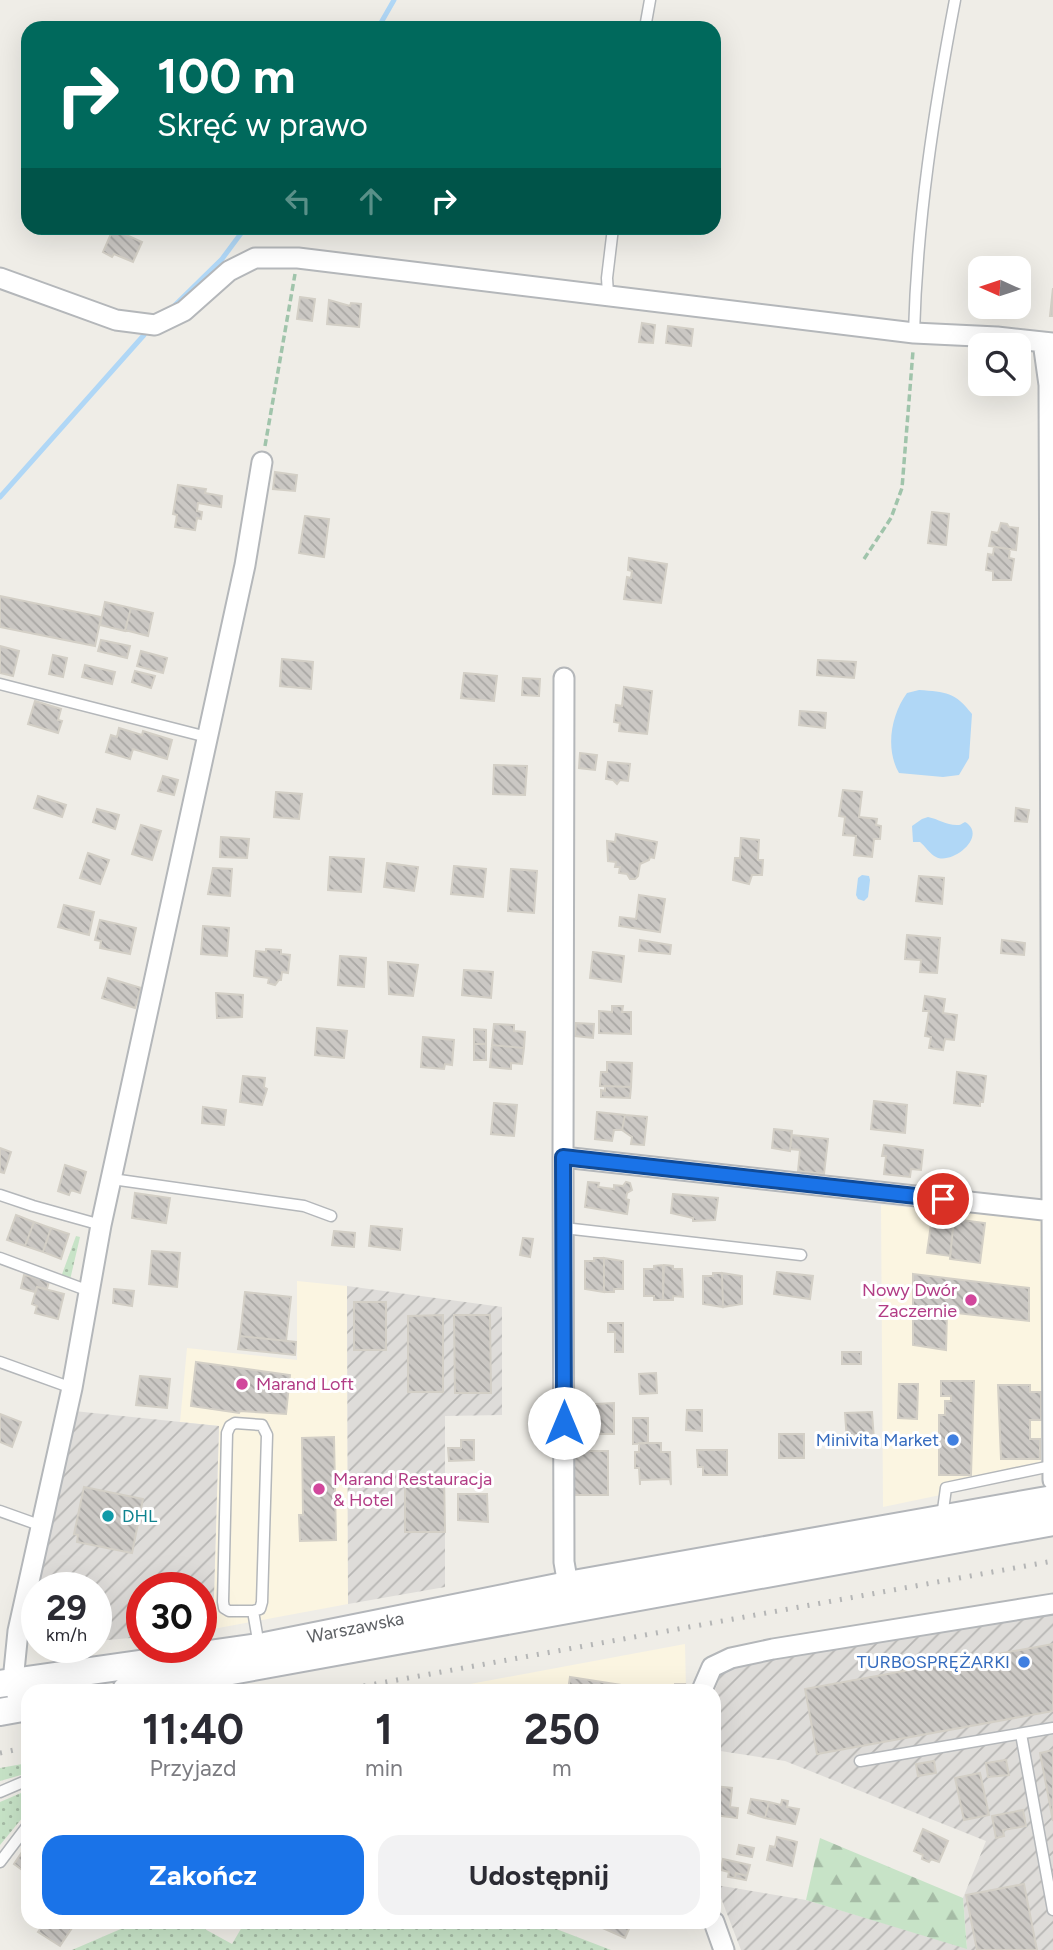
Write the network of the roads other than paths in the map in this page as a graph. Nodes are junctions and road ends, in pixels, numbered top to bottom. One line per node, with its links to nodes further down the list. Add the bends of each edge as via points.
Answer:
1 (650, 0): 3 (lane)
2 (955, 0): 7 (lane, via 925,180)
3 (646, 21)
4 (612, 235): 6 (lane)
5 (0, 278): 6 (street, via 117,320 155,325 184,311 229,271 255,258 298,258)
6 (608, 294): 7 (street)
7 (914, 333): 8 (street)
8 (1048, 343): 10 (street)
9 (262, 462): 14 (street, via 245,565)
10 (1051, 571): 13 (street)
11 (565, 678): 15 (street)
12 (0, 684): 14 (lane)
13 (1051, 696): 18 (street)
14 (207, 737): 16 (street)
15 (563, 1157): 18 (street); 21 (street)
16 (112, 1179): 19 (lane, via 304,1206); 20 (street)
17 (0, 1195): 20 (lane)
18 (1052, 1210): 27 (street)
19 (331, 1216)
20 (102, 1225): 24 (street)
21 (564, 1228): 22 (lane); 33 (street, via 564,1562)
22 (801, 1255)
23 (0, 1258): 24 (lane)
24 (89, 1292): 26 (street)
25 (0, 1362): 26 (lane)
26 (72, 1388): 32 (street)
27 (1052, 1465): 30 (lane, via 946,1488)
28 (1053, 1499): 30 (main road, Warszawska)
29 (0, 1511): 32 (lane)
30 (942, 1519): 33 (main road, Warszawska)
31 (1053, 1522): 38 (main road, Warszawska)
32 (43, 1526): 37 (street)
33 (568, 1585): 36 (main road, Warszawska)
34 (1053, 1604): 39 (street, via 731,1658 712,1667)
35 (253, 1611): 35 (lane, via 260,1609 262,1602 267,1435 262,1425 235,1423 227,1433 223,1602 226,1610); 36 (lane)
36 (259, 1647): 37 (main road, Warszawska)
37 (8, 1683): 40 (street)
38 (159, 1684)
39 (705, 1684)
40 (15, 1709)
41 (1053, 1728): 42 (lane)
42 (1021, 1734): 43 (lane); 48 (lane)
43 (860, 1762)
44 (21, 1783): 45 (lane)
45 (0, 1792)
46 (21, 1834): 47 (lane)
47 (0, 1862)
48 (1053, 1910)
49 (716, 1929): 50 (street)
50 (724, 1950)

